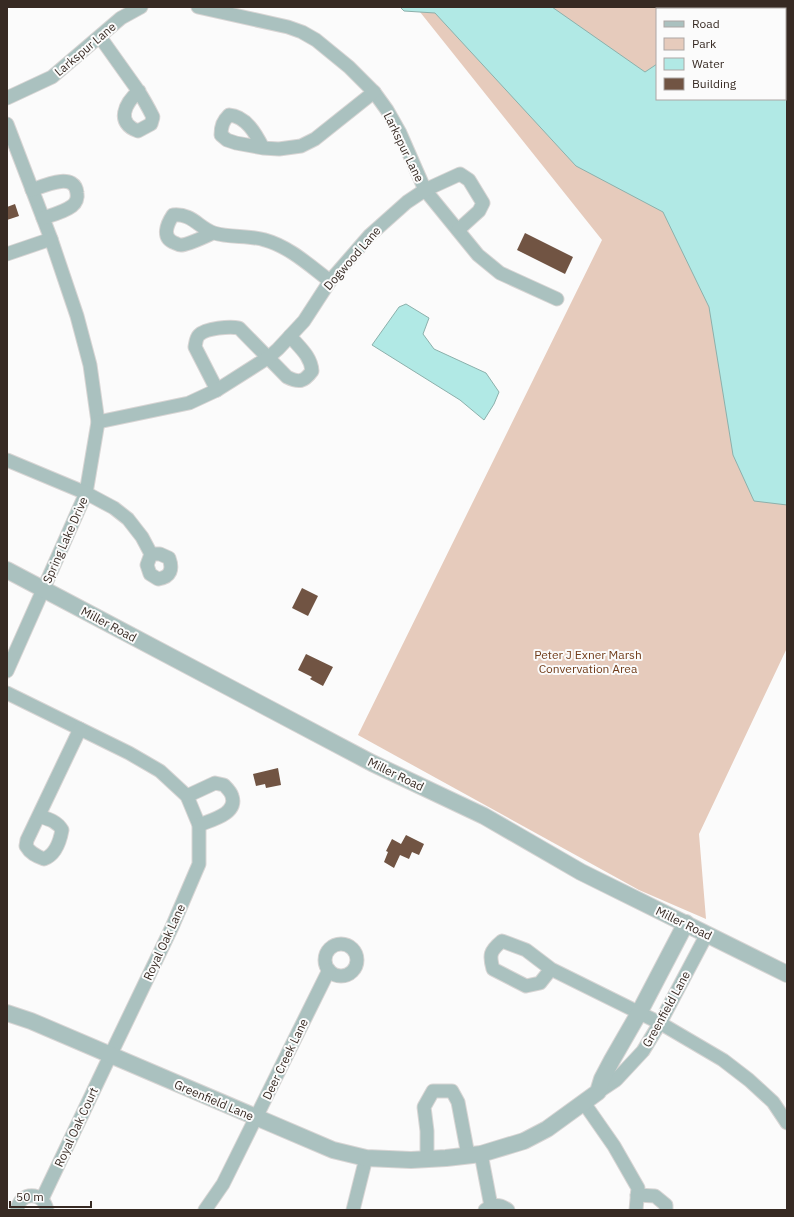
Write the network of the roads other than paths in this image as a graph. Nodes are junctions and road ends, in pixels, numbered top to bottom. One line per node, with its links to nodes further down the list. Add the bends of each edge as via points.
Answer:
1 (140, 7): 4 (street, Larkspur Lane, via 121,18)
2 (198, 7): 3 (street, Larkspur Lane)
3 (228, 10): 6 (street, Larkspur Lane, via 302,32 349,67)
4 (100, 37): 5 (street); 7 (street, Larkspur Lane, via 52,77)
5 (139, 92)
6 (374, 92): 9 (street, via 315,140 300,146); 11 (street, Larkspur Lane, via 400,133)
7 (7, 98)
8 (7, 124): 10 (street, Spring Lake Drive)
9 (263, 148)
10 (32, 190): 12 (street, Spring Lake Drive); 12 (street, via 58,181 67,181 78,191 78,197 70,208)
11 (425, 190): 13 (street, Larkspur Lane); 13 (street, Larkspur Lane, via 460,174 469,180 483,203 479,211); 17 (street, Dogwood Lane, via 407,202 370,235)
12 (43, 218): 15 (street, Spring Lake Drive)
13 (458, 230): 18 (street, Larkspur Lane, via 478,255 500,273)
14 (213, 233): 17 (street, via 265,240 285,248)
15 (51, 238): 16 (street); 22 (street, Spring Lake Drive, via 90,365)
16 (7, 254)
17 (330, 281): 19 (street, Dogwood Lane, via 304,321)
18 (557, 299)
19 (290, 336): 20 (street, Dogwood Lane); 20 (street, via 311,364 312,371 306,378 302,381 294,380)
20 (269, 357): 21 (street, Dogwood Lane); 21 (street, via 239,328 232,326 205,330 196,340 195,347)
21 (217, 390): 22 (street, Dogwood Lane, via 189,403)
22 (98, 422): 24 (street, Spring Lake Drive)
23 (7, 460): 24 (street)
24 (86, 493): 25 (street, via 128,519); 27 (street, Spring Lake Drive)
25 (151, 554)
26 (7, 570): 27 (street, Miller Road)
27 (43, 588): 28 (street, Spring Lake Drive); 34 (street, Miller Road, via 372,763 484,816 581,872)
28 (7, 670)
29 (7, 692): 30 (street, Royal Oak Lane)
30 (80, 729): 31 (street, Royal Oak Lane, via 160,771); 32 (street)
31 (187, 796): 33 (street, Royal Oak Lane); 33 (street, via 215,783 224,785 232,795 232,806 227,813)
32 (39, 816)
33 (199, 825): 42 (street, Royal Oak Lane, via 199,864)
34 (686, 923): 35 (street, Miller Road); 40 (street, Greenfield Lane)
35 (707, 934): 38 (street, Miller Road); 41 (street, Greenfield Lane)
36 (551, 969): 40 (street)
37 (329, 970): 45 (street, Deer Creek Lane)
38 (787, 974)
39 (7, 1013): 42 (street, Greenfield Lane)
40 (639, 1013): 41 (street); 43 (street, Greenfield Lane, via 602,1079)
41 (660, 1023): 43 (street, Greenfield Lane, via 631,1065 616,1080); 46 (street, via 723,1060 749,1080 773,1102)
42 (110, 1056): 45 (street, Greenfield Lane); 51 (street, Royal Oak Court)
43 (598, 1092): 44 (street, Greenfield Lane)
44 (584, 1103): 47 (street, Greenfield Lane, via 547,1129 524,1141); 50 (street, via 614,1146 638,1188)
45 (256, 1118): 48 (street, Greenfield Lane, via 333,1150); 54 (street, Deer Creek Lane, via 223,1184)
46 (787, 1124)
47 (475, 1154): 49 (street, Greenfield Lane); 49 (street, via 452,1091 433,1091 424,1107); 52 (street)
48 (366, 1158): 49 (street, Greenfield Lane); 55 (street)
49 (427, 1159)
50 (637, 1195): 57 (street); 58 (street, via 655,1196 666,1205)
51 (45, 1205): 53 (street, Royal Oak Court, via 37,1196 31,1196 21,1201)
52 (488, 1208): 56 (street, via 496,1205)
53 (18, 1210)
54 (205, 1210)
55 (353, 1210)
56 (508, 1210)
57 (636, 1210)
58 (666, 1210)

